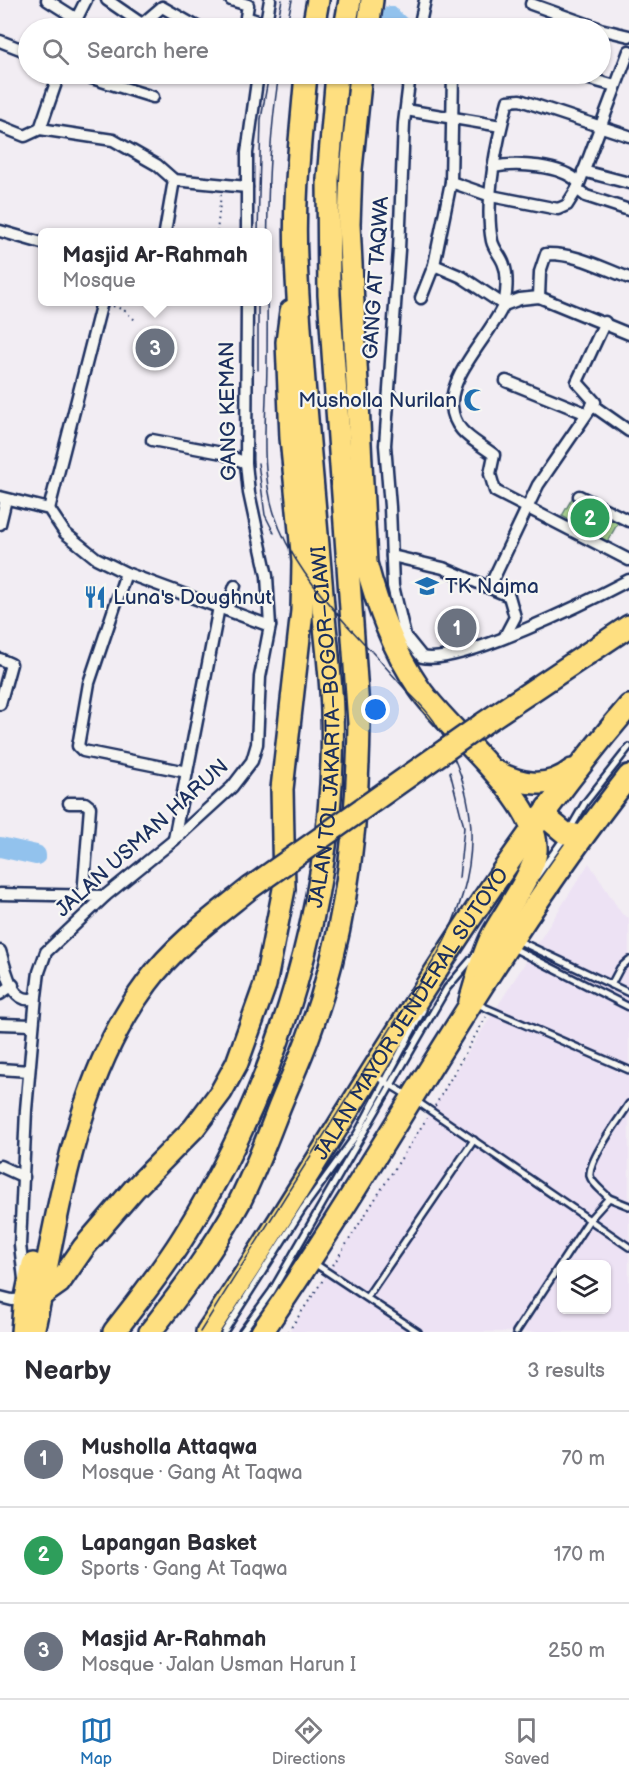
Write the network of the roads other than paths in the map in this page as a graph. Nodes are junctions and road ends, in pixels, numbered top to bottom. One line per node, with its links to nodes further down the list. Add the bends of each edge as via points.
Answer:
1 (47, 0): 11 (street)
2 (86, 0): 12 (street)
3 (107, 0): 13 (street)
4 (231, 0): 16 (street, via 248,5)
5 (270, 0): 17 (street)
6 (318, 0): 18 (highway)
7 (350, 0): 19 (highway)
8 (372, 0): 20 (highway)
9 (425, 0): 21 (street)
10 (531, 4): 22 (street)
11 (67, 18)
12 (77, 18)
13 (133, 18)
14 (149, 18): 15 (street, via 162,7)
15 (181, 18)
16 (248, 18)
17 (267, 18)
18 (315, 18)
19 (347, 18)
20 (369, 18)
21 (421, 18)
22 (569, 18)
23 (611, 32): 24 (street)
24 (629, 36)
25 (0, 41): 26 (street)
26 (18, 48)
27 (629, 51): 37 (street)
28 (56, 84): 44 (street)
29 (111, 84): 38 (street)
30 (256, 84): 52 (street, via 249,131)
31 (305, 84): 59 (highway, JALAN TOL JAKARTA–BOGOR–CIAWI, via 297,178)
32 (336, 84): 140 (highway, JALAN TOL JAKARTA–BOGOR–CIAWI, via 328,179 329,295 359,723 359,789 351,859 326,979 310,1032 268,1136 240,1200 218,1238)
33 (360, 84): 95 (highway, via 349,224 366,563 391,639 419,688 441,718)
34 (409, 84): 39 (street, GANG AT TAQWA)
35 (453, 84): 40 (street)
36 (608, 84): 37 (street)
37 (615, 86): 43 (street)
38 (153, 97)
39 (406, 110): 40 (street); 80 (street, GANG AT TAQWA, via 384,445)
40 (454, 120): 42 (street); 49 (street)
41 (0, 126): 44 (street, via 25,136)
42 (501, 126): 43 (street, via 512,99); 46 (street)
43 (600, 126): 45 (street); 47 (street)
44 (40, 129): 48 (street, via 113,140 157,165)
45 (629, 136)
46 (494, 167): 51 (street, via 529,165 563,174); 53 (street)
47 (583, 171): 50 (street); 51 (street)
48 (174, 180): 52 (street); 55 (street)
49 (451, 182): 53 (street); 60 (street)
50 (629, 183)
51 (578, 185): 53 (street, via 567,205 558,209); 54 (street, via 586,196)
52 (247, 187): 56 (street)
53 (491, 196): 64 (street, via 492,242 505,267)
54 (629, 210)
55 (166, 228)
56 (247, 228)
57 (0, 231): 58 (street)
58 (38, 242)
59 (296, 256): 136 (highway, via 287,342 303,562 302,611 282,789 284,889 265,985 237,1062 194,1128 84,1246 59,1283); 139 (highway, JALAN TOL JAKARTA–BOGOR–CIAWI, via 332,711 326,837 313,916 281,1032 226,1162 183,1238)
60 (434, 265): 63 (street); 64 (street, via 462,277)
61 (629, 278): 62 (street, via 594,263 546,254 540,272)
62 (539, 297): 64 (street); 67 (street)
63 (421, 298)
64 (504, 305): 76 (street, via 458,380 452,412 459,431 494,455 490,474 495,490)
65 (101, 306): 77 (street)
66 (247, 306): 73 (street, GANG KEMAN)
67 (605, 322): 68 (street); 70 (street, via 577,382 595,400)
68 (629, 334)
69 (506, 381): 70 (street)
70 (589, 409): 71 (street); 76 (street, via 550,465)
71 (629, 431)
72 (152, 440): 73 (street, via 222,453)
73 (246, 463): 87 (street, GANG KEMAN, via 267,576)
74 (579, 496): 78 (street)
75 (3, 498): 77 (street); 79 (street)
76 (527, 508): 81 (street); 85 (street)
77 (49, 509): 82 (street, via 82,550)
78 (629, 521)
79 (0, 524)
80 (392, 556): 85 (street, via 432,565); 89 (street, GANG AT TAQWA, via 400,622 411,647 422,657 443,658)
81 (629, 560)
82 (126, 573): 86 (street); 96 (street, via 89,683 78,746 87,752)
83 (629, 580): 89 (street, GANG AT TAQWA)
84 (235, 586): 86 (street)
85 (489, 588): 89 (street, via 509,596 513,602 515,617)
86 (223, 609): 87 (street); 96 (street)
87 (270, 626): 101 (street, JALAN USMAN HARUN, via 260,677 260,727 252,760 232,787)
88 (629, 626): 136 (highway, bridge, via 250,888 185,940 141,992 114,1035 87,1099)
89 (505, 636)
90 (0, 659): 91 (street, via 10,664)
91 (0, 704)
92 (629, 706): 94 (highway, JALAN MAYOR JENDERAL SUTOYO)
93 (629, 747): 100 (lane, via 585,802)
94 (586, 764): 95 (highway, via 552,782 537,784 522,783); 99 (highway, JALAN MAYOR JENDERAL SUTOYO)
95 (492, 769): 99 (highway)
96 (187, 772): 101 (street)
97 (629, 776): 100 (highway, JALAN MAYOR JENDERAL SUTOYO)
98 (69, 803): 104 (street, via 90,807)
99 (541, 823): 100 (highway); 102 (lane); 106 (highway, via 533,863); 122 (highway, JALAN MAYOR JENDERAL SUTOYO)
100 (574, 835): 106 (highway, JALAN MAYOR JENDERAL SUTOYO)
101 (174, 840): 105 (street, JALAN USMAN HARUN)
102 (522, 857)
103 (0, 894): 104 (street)
104 (83, 896): 105 (street)
105 (105, 896): 113 (street, JALAN USMAN HARUN, via 46,952)
106 (503, 940): 110 (lane); 114 (highway, JALAN MAYOR JENDERAL SUTOYO); 116 (lane); 123 (lane, via 447,988)
107 (0, 951): 109 (street)
108 (629, 960): 110 (lane)
109 (13, 985): 112 (street); 113 (street, via 20,997)
110 (611, 985): 111 (lane)
111 (629, 993)
112 (0, 994)
113 (36, 998): 118 (street, JALAN USMAN HARUN)
114 (470, 1000): 120 (lane); 124 (highway, JALAN MAYOR JENDERAL SUTOYO)
115 (426, 1004): 122 (lane)
116 (629, 1007)
117 (0, 1024): 118 (street)
118 (33, 1024): 121 (street, JALAN USMAN HARUN)
119 (0, 1069): 121 (street)
120 (629, 1070)
121 (29, 1071): 128 (street, JALAN USMAN HARUN)
122 (377, 1077): 123 (lane); 141 (highway, JALAN MAYOR JENDERAL SUTOYO, via 305,1178); 142 (lane, via 344,1153 302,1210)
123 (392, 1086): 124 (lane); 143 (lane, via 272,1291)
124 (411, 1097): 126 (lane); 133 (highway, JALAN MAYOR JENDERAL SUTOYO)
125 (629, 1104): 129 (lane, via 598,1153 591,1172)
126 (474, 1140): 131 (lane); 135 (lane)
127 (0, 1166): 128 (street)
128 (24, 1177): 136 (street, JALAN USMAN HARUN, via 20,1245)
129 (609, 1198): 130 (lane); 131 (lane)
130 (629, 1206)
131 (590, 1219): 132 (lane); 146 (lane)
132 (629, 1247)
133 (319, 1267): 135 (lane); 144 (highway, JALAN MAYOR JENDERAL SUTOYO)
134 (0, 1297): 136 (street)
135 (367, 1297): 145 (lane)
136 (29, 1299): 137 (highway); 138 (highway)
137 (22, 1332)
138 (33, 1332)
139 (114, 1332)
140 (150, 1332)
141 (207, 1332)
142 (224, 1332)
143 (242, 1332)
144 (262, 1332)
145 (418, 1332)
146 (516, 1332)

